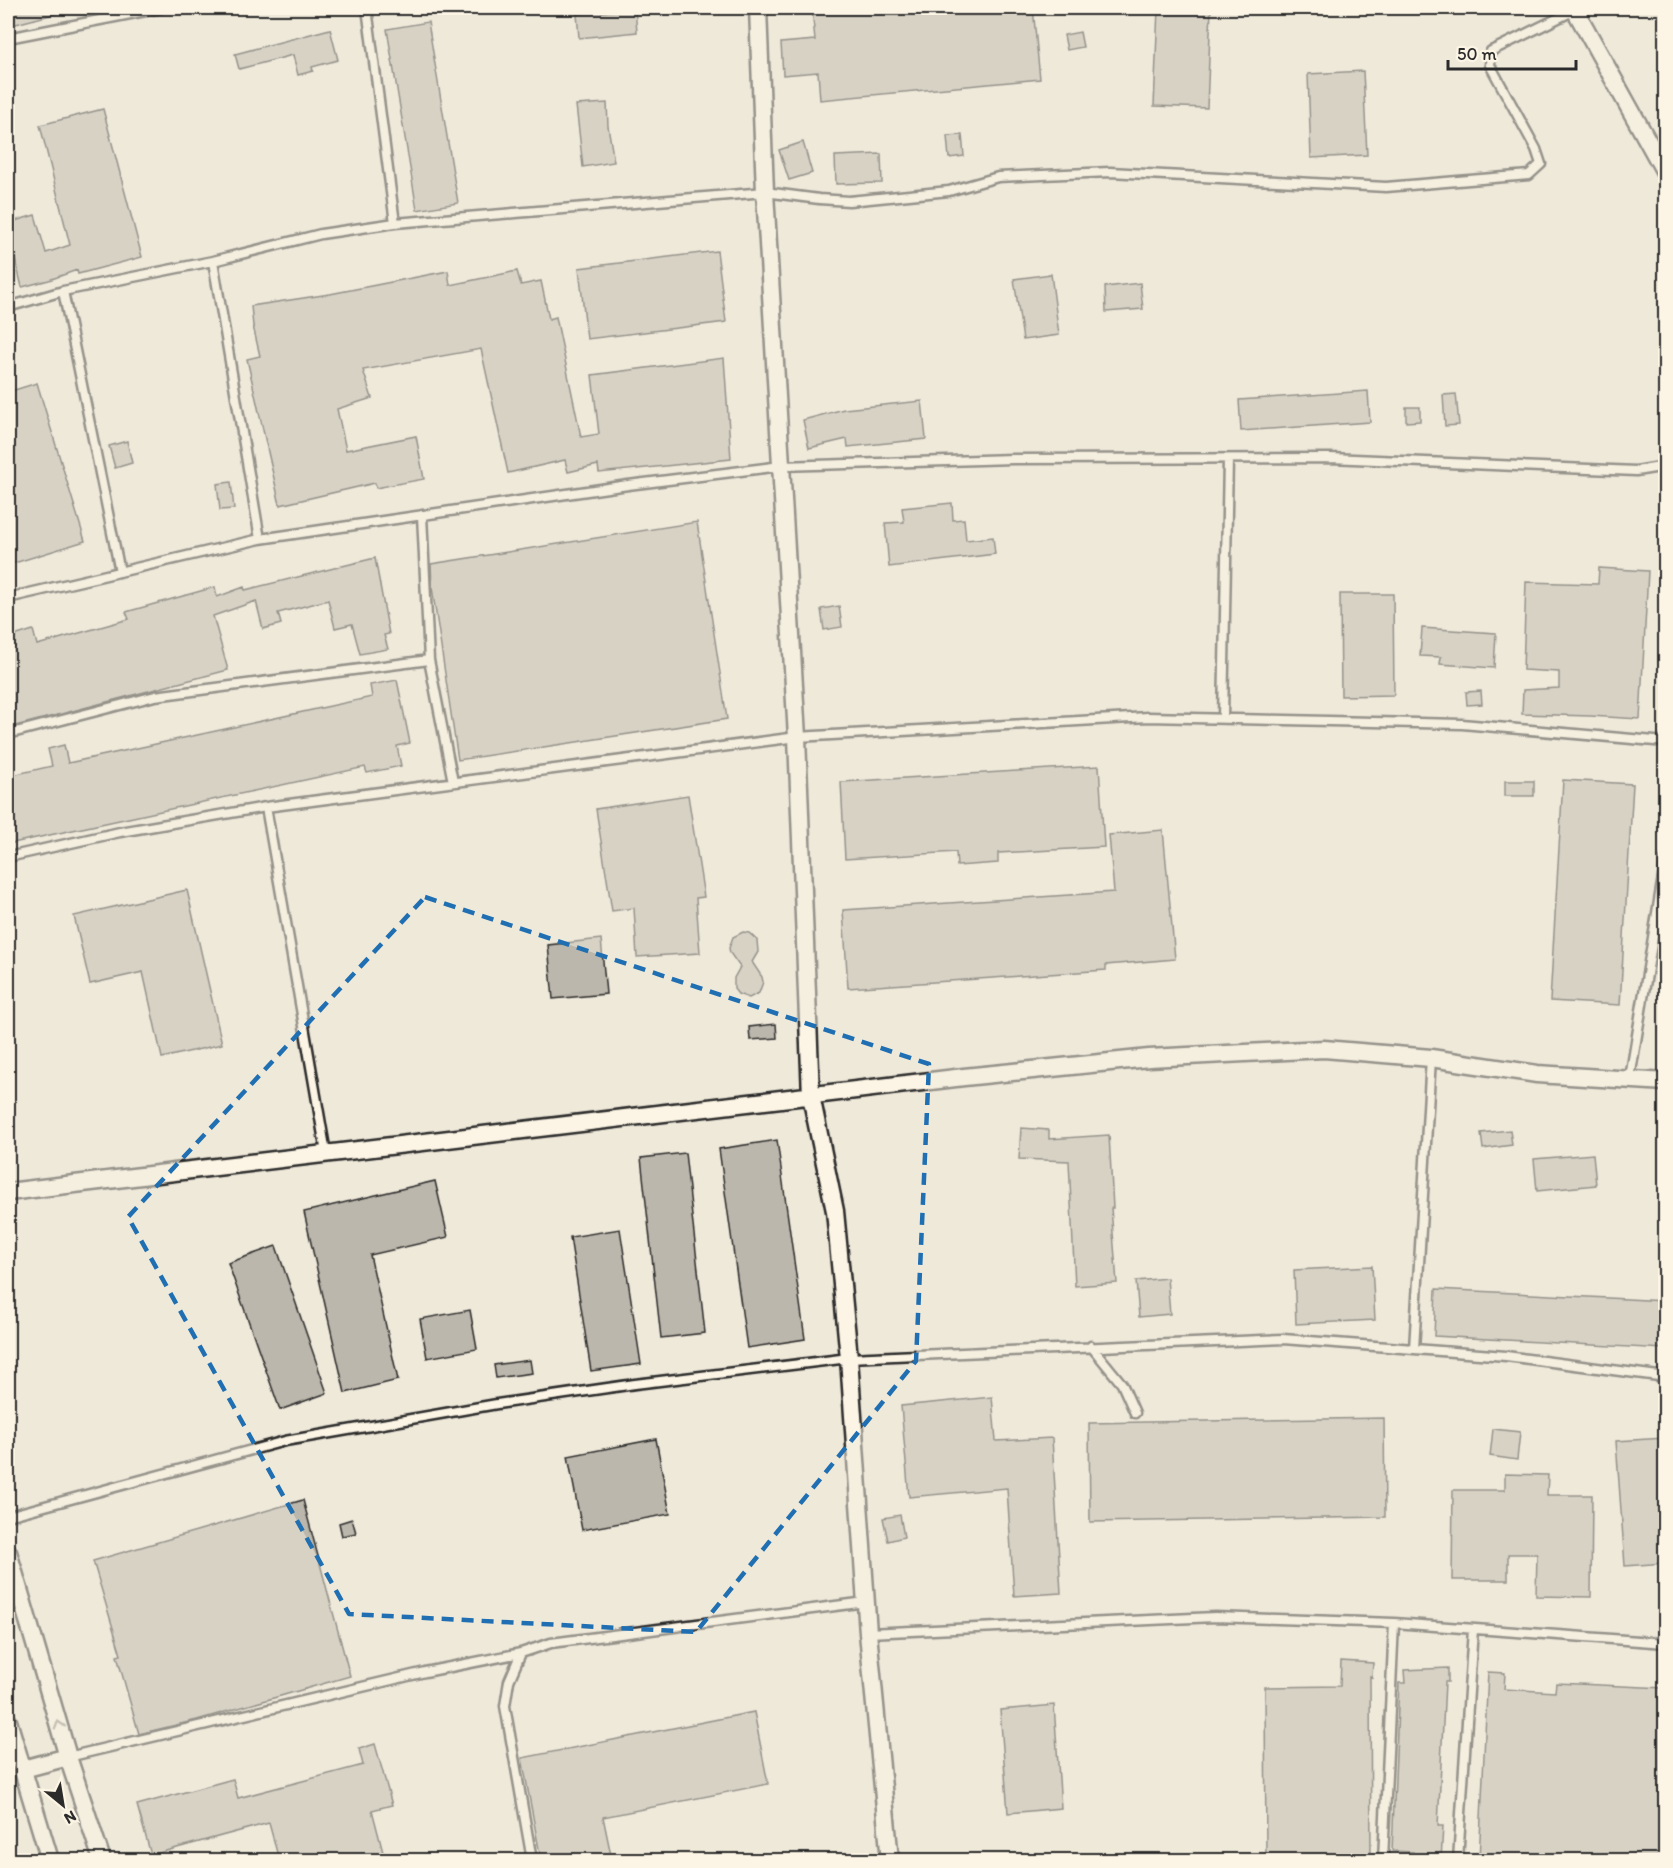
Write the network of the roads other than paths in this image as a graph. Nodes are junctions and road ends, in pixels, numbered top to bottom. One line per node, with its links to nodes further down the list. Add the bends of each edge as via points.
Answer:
1 (160, 8): 5 (lane)
2 (367, 8): 8 (lane)
3 (758, 8): 7 (street)
4 (1575, 9): 6 (street); 7 (lane, via 1491,51 1490,65 1536,148 1541,164 1530,175 1386,188 1110,172 998,177 949,191 849,201)
5 (8, 38)
6 (1665, 174)
7 (765, 192): 8 (lane); 13 (street)
8 (395, 223): 9 (lane, via 321,234)
9 (213, 261): 10 (lane); 16 (lane)
10 (63, 291): 11 (lane); 17 (lane)
11 (8, 307)
12 (1228, 459): 13 (lane, via 1013,459); 14 (lane, via 1330,458 1636,471); 20 (lane)
13 (781, 466): 15 (lane); 22 (street)
14 (1665, 466)
15 (422, 515): 16 (lane); 19 (lane)
16 (260, 539): 17 (lane)
17 (120, 572): 18 (lane)
18 (8, 598)
19 (429, 660): 21 (lane, via 155,696); 24 (lane)
20 (1222, 718): 22 (lane, via 1148,717); 23 (lane, via 1462,723)
21 (8, 734)
22 (796, 737): 24 (lane); 31 (street)
23 (1665, 742)
24 (453, 782): 25 (lane)
25 (266, 807): 26 (lane, via 120,832); 32 (lane)
26 (8, 857)
27 (1665, 858): 29 (lane)
28 (1431, 1058): 29 (street, via 1537,1074); 31 (street, via 1324,1049 1149,1058); 35 (lane)
29 (1630, 1078): 30 (street)
30 (1665, 1082)
31 (811, 1096): 32 (street); 36 (street, via 835,1210)
32 (326, 1153): 33 (street)
33 (8, 1192)
34 (1091, 1346): 35 (lane, via 1283,1339); 36 (lane); 38 (lane, via 1122,1384)
35 (1414, 1349): 37 (lane, via 1506,1356)
36 (849, 1358): 39 (lane, via 497,1404 285,1441); 41 (street)
37 (1665, 1377)
38 (1135, 1413)
39 (8, 1516)
40 (8, 1552): 48 (street, one-way to 40)
41 (866, 1602): 44 (street); 46 (lane, via 551,1643)
42 (1394, 1623): 43 (lane); 44 (lane, via 1215,1617); 54 (lane)
43 (1473, 1629): 45 (lane); 55 (lane)
44 (868, 1633): 53 (street)
45 (1665, 1643)
46 (521, 1653): 48 (lane); 52 (lane, via 509,1681 505,1706)
47 (8, 1721): 49 (street)
48 (68, 1757): 49 (street); 51 (street)
49 (23, 1769): 50 (street)
50 (50, 1860)
51 (102, 1860)
52 (532, 1860)
53 (890, 1860)
54 (1383, 1860)
55 (1458, 1860)

